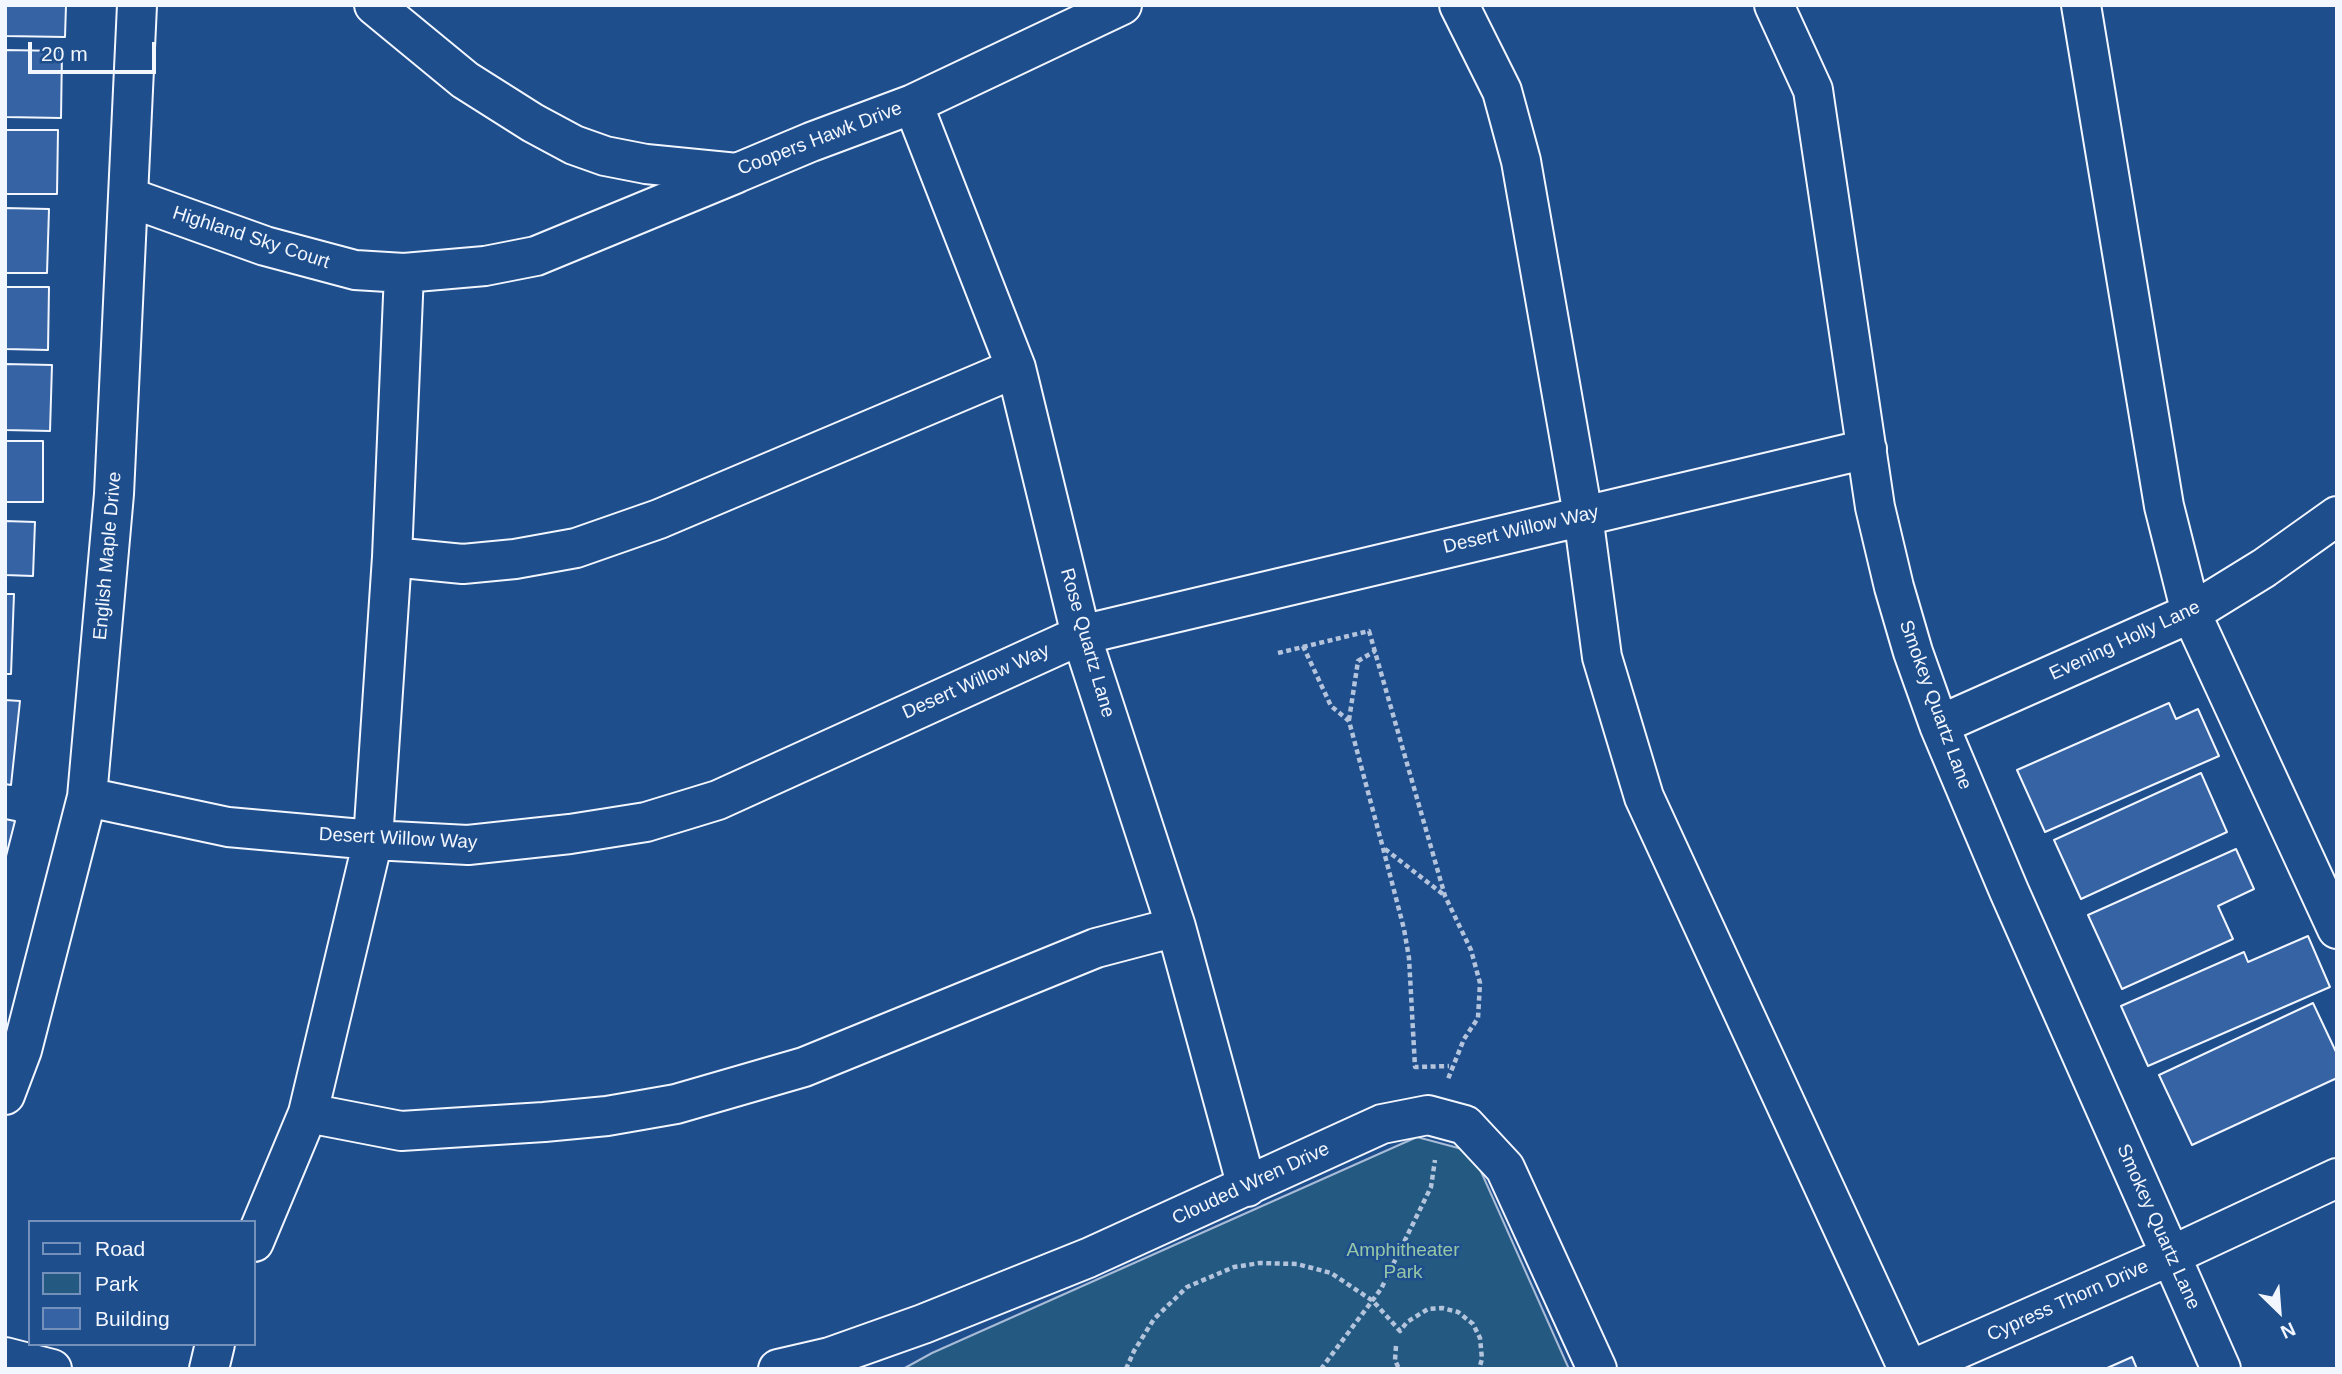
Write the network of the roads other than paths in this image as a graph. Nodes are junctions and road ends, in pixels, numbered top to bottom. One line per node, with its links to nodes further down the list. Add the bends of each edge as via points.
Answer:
1 (137, 5): 9 (street, English Maple Drive)
2 (374, 5): 8 (street, Coopers Hawk Drive, via 464,80 574,145 646,164)
3 (1122, 5): 7 (street, Coopers Hawk Drive)
4 (1460, 5): 13 (street, via 1502,91 1521,161)
5 (1774, 5): 12 (street, Smokey Quartz Lane, via 1813,90)
6 (2081, 5): 16 (street, via 2164,506)
7 (912, 104): 8 (street, Coopers Hawk Drive); 11 (street, Rose Quartz Lane)
8 (737, 173): 10 (street, Highland Sky Court, via 536,256)
9 (128, 197): 10 (street, Highland Sky Court, via 265,246 355,270); 19 (street, English Maple Drive, via 114,494)
10 (404, 273): 15 (street)
11 (1016, 368): 15 (street, via 659,519 576,548 463,564); 17 (street, Rose Quartz Lane)
12 (1867, 449): 13 (street, Desert Willow Way); 18 (street, Smokey Quartz Lane, via 1894,587)
13 (1583, 515): 17 (street, Desert Willow Way); 33 (street, via 1602,657 1644,797)
14 (2337, 516): 16 (street, Evening Holly Lane)
15 (393, 557): 20 (street)
16 (2191, 613): 18 (street, Evening Holly Lane); 21 (street)
17 (1081, 635): 20 (street, Desert Willow Way, via 718,800 646,822 468,845); 22 (street, Rose Quartz Lane)
18 (1939, 725): 29 (street, Smokey Quartz Lane)
19 (88, 797): 20 (street, Desert Willow Way, via 228,827); 24 (street, English Maple Drive, via 22,1050)
20 (373, 840): 25 (street)
21 (2323, 858): 23 (street)
22 (1176, 927): 25 (street, via 1096,948 804,1067 676,1104 607,1116 401,1131); 27 (street, Rose Quartz Lane)
23 (2337, 929)
24 (5, 1095)
25 (308, 1113): 28 (street)
26 (2337, 1178): 29 (street, Cypress Thorn Drive)
27 (1247, 1187): 32 (street, Clouded Wren Drive); 37 (street, Clouded Wren Drive, via 1382,1124 1428,1115 1465,1125 1505,1168)
28 (256, 1237)
29 (2170, 1256): 33 (street, Cypress Thorn Drive); 38 (street, Smokey Quartz Lane)
30 (215, 1346): 35 (street)
31 (5, 1357): 34 (street)
32 (833, 1363): 36 (street, Clouded Wren Drive)
33 (1927, 1366)
34 (52, 1369)
35 (209, 1369)
36 (778, 1369)
37 (1597, 1369)
38 (2221, 1369)

